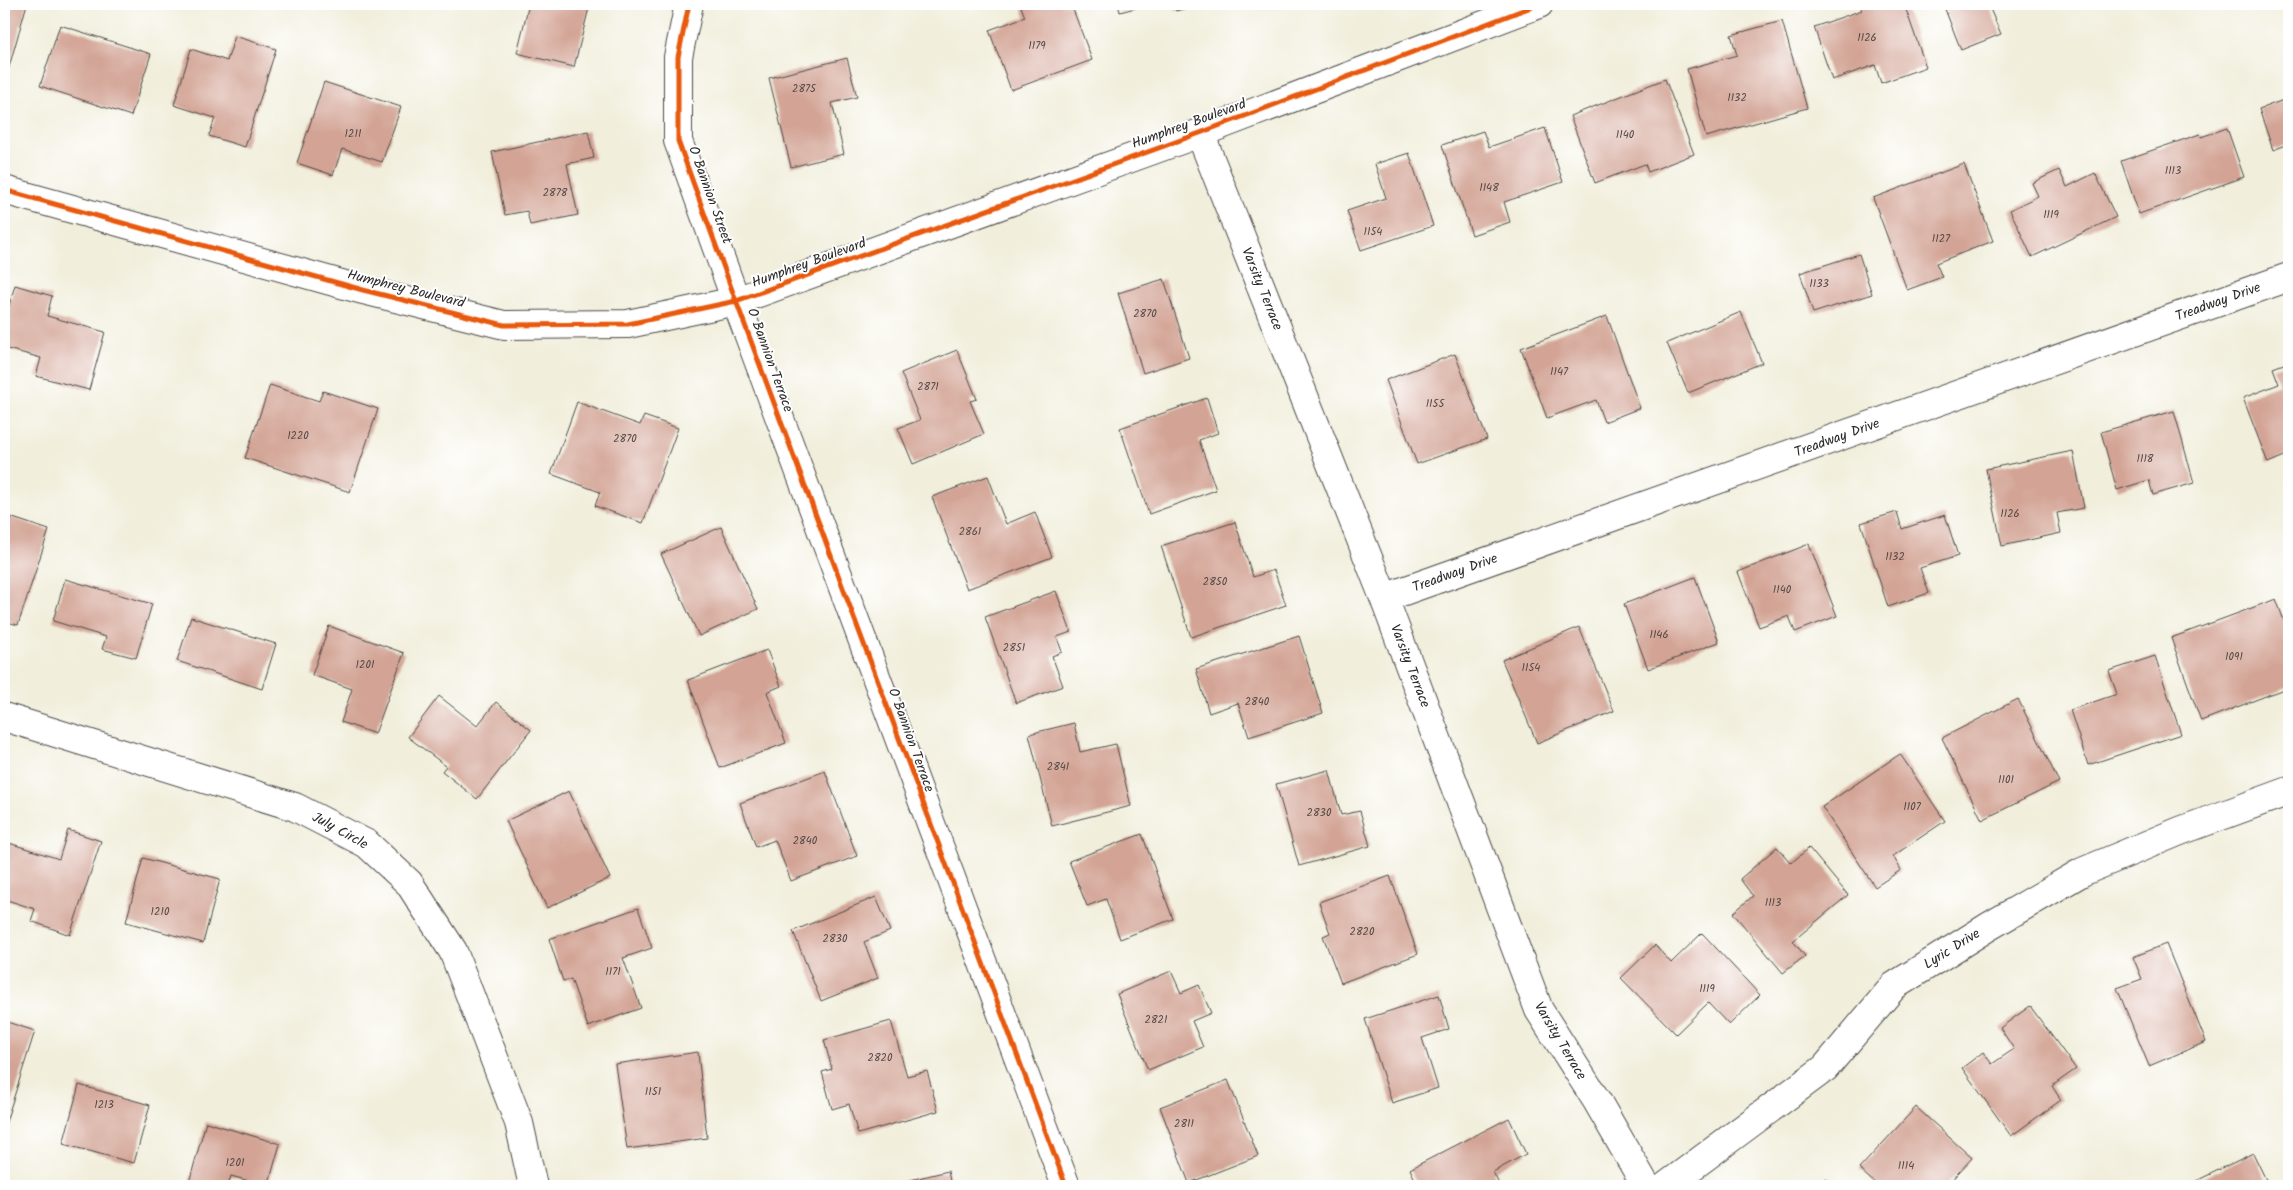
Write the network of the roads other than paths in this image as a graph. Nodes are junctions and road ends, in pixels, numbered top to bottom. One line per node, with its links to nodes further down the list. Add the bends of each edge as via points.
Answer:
1 (688, 4): 6 (street, O Bannion Street, via 678,57 678,141)
2 (1539, 4): 3 (street, Humphrey Boulevard)
3 (1200, 132): 6 (street, Humphrey Boulevard); 7 (street, Varsity Terrace)
4 (4, 190): 6 (street, Humphrey Boulevard, via 363,290 504,325 628,324)
5 (2289, 277): 7 (street, Treadway Drive)
6 (736, 301): 11 (street, O Bannion Terrace)
7 (1384, 598): 12 (street, Varsity Terrace, via 1539,1010)
8 (4, 717): 10 (street, July Circle, via 294,807 367,844 409,883 453,951 519,1123)
9 (2289, 791): 13 (street, Lyric Drive, via 2082,872 1894,986 1826,1068)
10 (533, 1186)
11 (1066, 1186)
12 (1646, 1186)
13 (1666, 1186)

